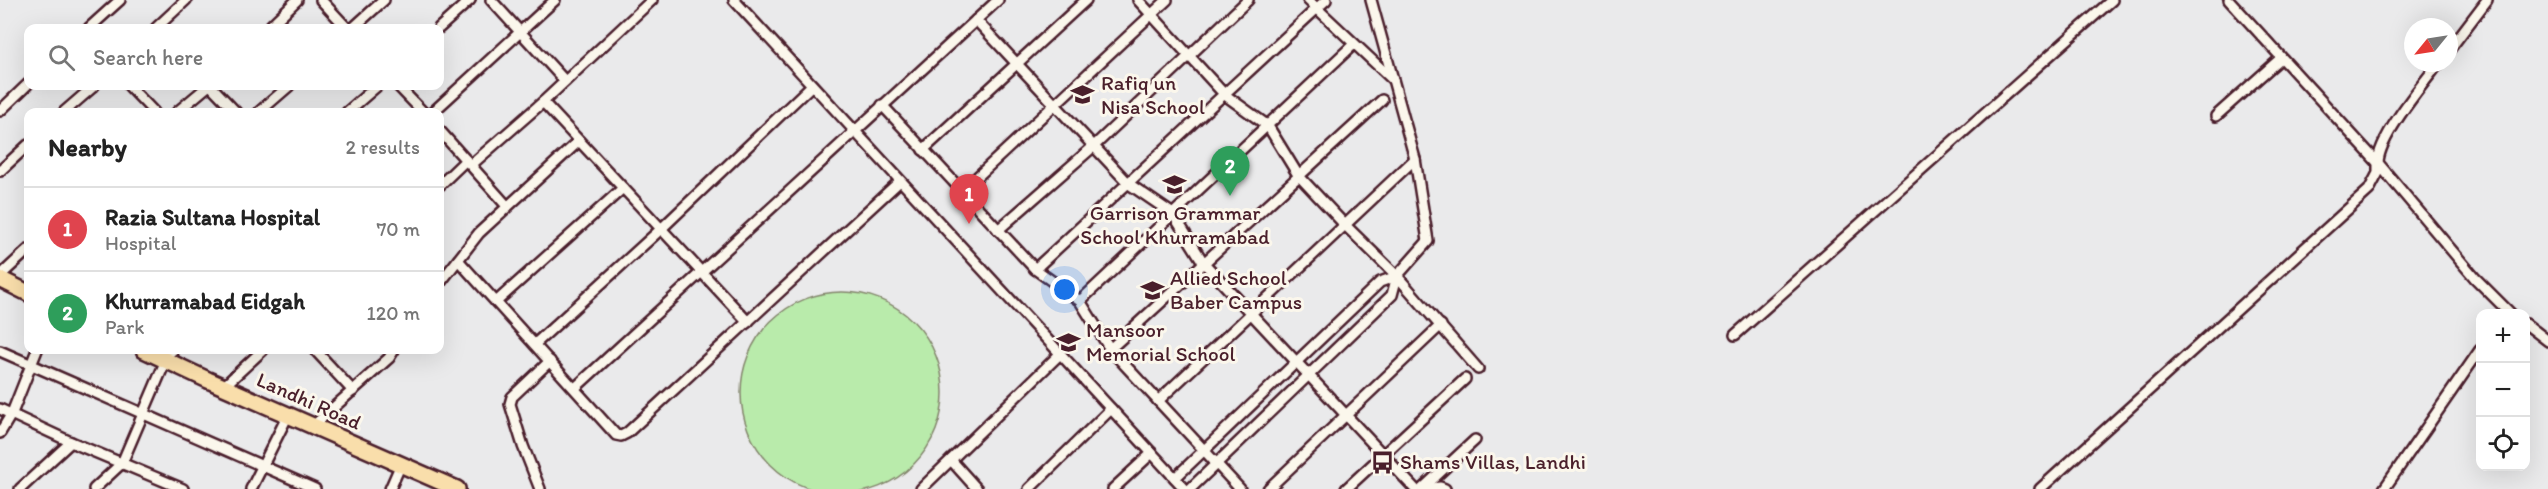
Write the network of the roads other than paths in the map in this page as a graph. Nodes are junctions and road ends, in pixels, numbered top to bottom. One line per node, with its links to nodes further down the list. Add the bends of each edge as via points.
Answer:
1 (120, 0): 25 (street)
2 (186, 0): 26 (street)
3 (297, 0): 27 (street)
4 (321, 0): 28 (street)
5 (384, 0): 29 (street)
6 (470, 0): 30 (street)
7 (491, 0): 31 (street)
8 (555, 0): 31 (street)
9 (652, 0): 39 (street)
10 (734, 0): 40 (street)
11 (998, 0): 24 (street)
12 (1086, 0): 36 (street)
13 (1138, 0): 23 (street)
14 (1167, 0): 23 (street)
15 (1248, 0): 34 (street)
16 (1308, 0): 22 (street)
17 (1326, 0): 22 (street)
18 (1371, 0): 38 (street)
19 (2112, 0): 102 (street)
20 (2229, 0): 35 (street)
21 (2487, 0): 32 (street)
22 (1316, 9): 33 (street); 49 (street)
23 (1151, 15): 34 (street); 53 (street)
24 (976, 20): 36 (street); 52 (street)
25 (93, 24)
26 (160, 24)
27 (272, 24)
28 (343, 24)
29 (357, 24)
30 (443, 24)
31 (521, 32): 39 (street); 61 (street)
32 (2458, 38)
33 (1354, 44): 38 (street); 64 (street)
34 (1189, 56): 49 (street); 68 (street)
35 (2281, 57): 63 (street); 73 (street)
36 (1017, 64): 53 (street); 70 (street)
37 (2432, 72): 73 (street, via 2380,148)
38 (1392, 79): 71 (street)
39 (566, 81): 51 (street)
40 (812, 86): 65 (street); 84 (street)
41 (24, 88): 62 (street)
42 (89, 90): 54 (street)
43 (133, 90): 55 (street)
44 (205, 90): 56 (street)
45 (214, 90): 57 (street)
46 (284, 90): 58 (street)
47 (372, 90): 59 (street)
48 (402, 90): 60 (street)
49 (1225, 95): 64 (street); 78 (street)
50 (1382, 100): 75 (street)
51 (543, 102): 67 (street); 72 (street)
52 (882, 105): 65 (street); 70 (street)
53 (1055, 105): 68 (street); 80 (street)
54 (69, 108)
55 (150, 108)
56 (182, 108)
57 (232, 108)
58 (264, 108)
59 (352, 108)
60 (419, 108)
61 (437, 108)
62 (0, 111)
63 (2216, 116)
64 (1268, 126): 75 (street); 82 (street)
65 (854, 130): 76 (street); 90 (street)
66 (444, 135): 72 (street)
67 (579, 141): 79 (street); 81 (street)
68 (1094, 146): 78 (street); 85 (street)
69 (24, 149): 74 (street)
70 (923, 150): 80 (street)
71 (1415, 159): 83 (street); 91 (street, via 1428,241)
72 (469, 163): 77 (street); 81 (street)
73 (2378, 163): 97 (street); 164 (street, via 2369,189)
74 (0, 171)
75 (1298, 175): 83 (street); 88 (street)
76 (900, 180): 99 (street); 111 (street)
77 (444, 182)
78 (1129, 184): 82 (street); 89 (street)
79 (623, 188): 84 (street); 96 (street)
80 (962, 191): 85 (street)
81 (507, 206): 87 (street)
82 (1173, 214): 88 (street); 95 (street)
83 (1345, 225): 91 (street); 98 (street)
84 (661, 229): 90 (street); 104 (street)
85 (998, 230): 89 (street)
86 (24, 254): 92 (street)
87 (458, 260): 93 (street); 96 (street)
88 (1203, 262): 98 (street); 105 (street)
89 (1035, 270): 95 (street)
90 (701, 272): 99 (street); 121 (street)
91 (1397, 276): 100 (street); 115 (street, via 1380,282); 118 (street, via 1392,295)
92 (0, 278): 94 (main road)
93 (444, 278)
94 (24, 291)
95 (1080, 301): 105 (street)
96 (496, 302): 104 (street)
97 (2504, 309)
98 (1250, 314): 115 (street); 123 (street)
99 (748, 322): 121 (street, via 621,436)
100 (1442, 325): 117 (street); 129 (street)
101 (2530, 327): 103 (street)
102 (1735, 335)
103 (2548, 341)
104 (535, 344): 114 (street)
105 (1110, 349): 123 (street)
106 (0, 351): 116 (street)
107 (35, 354): 116 (street)
108 (259, 354): 120 (street)
109 (319, 354): 122 (street)
110 (392, 354): 122 (street)
111 (1059, 354): 125 (street); 137 (street)
112 (167, 356): 120 (main road, Landhi Road); 127 (street)
113 (2476, 357): 165 (street)
114 (550, 361): 121 (street); 151 (street, via 512,397 510,404)
115 (1295, 363): 118 (street); 134 (street)
116 (30, 364): 126 (street); 127 (street)
117 (1478, 369)
118 (1308, 376): 129 (street); 140 (street)
119 (1465, 379): 136 (street)
120 (223, 387): 128 (main road, Landhi Road)
121 (575, 388)
122 (353, 391): 130 (street)
123 (1158, 401): 134 (street)
124 (0, 409): 126 (street)
125 (1111, 409): 135 (street); 154 (street)
126 (12, 413): 131 (street); 133 (street)
127 (144, 414): 138 (street); 141 (street)
128 (288, 415): 130 (main road, Landhi Road); 141 (street)
129 (1347, 417): 136 (street); 159 (street)
130 (314, 426): 139 (main road, Landhi Road)
131 (0, 433)
132 (1475, 440): 162 (street)
133 (71, 442): 138 (street); 144 (street)
134 (1204, 450): 140 (street); 142 (street)
135 (1152, 453): 142 (street); 155 (street)
136 (1382, 455): 160 (street); 161 (street)
137 (951, 460): 152 (street); 153 (street)
138 (122, 463): 143 (street); 145 (street)
139 (401, 464): 149 (street); 150 (main road, Landhi Road)
140 (1217, 464): 157 (street); 158 (street)
141 (262, 466): 147 (street); 148 (street)
142 (1175, 478): 156 (street)
143 (169, 487): 146 (street)
144 (20, 489)
145 (94, 489)
146 (183, 489)
147 (251, 489)
148 (315, 489)
149 (390, 489)
150 (457, 489)
151 (540, 489)
152 (921, 489)
153 (977, 489)
154 (1029, 489)
155 (1113, 489)
156 (1185, 489)
157 (1190, 489)
158 (1240, 489)
159 (1268, 489)
160 (1346, 489)
161 (1415, 489)
162 (1424, 489): 163 (street)
163 (1445, 489)
164 (2040, 489)
165 (2384, 489)

